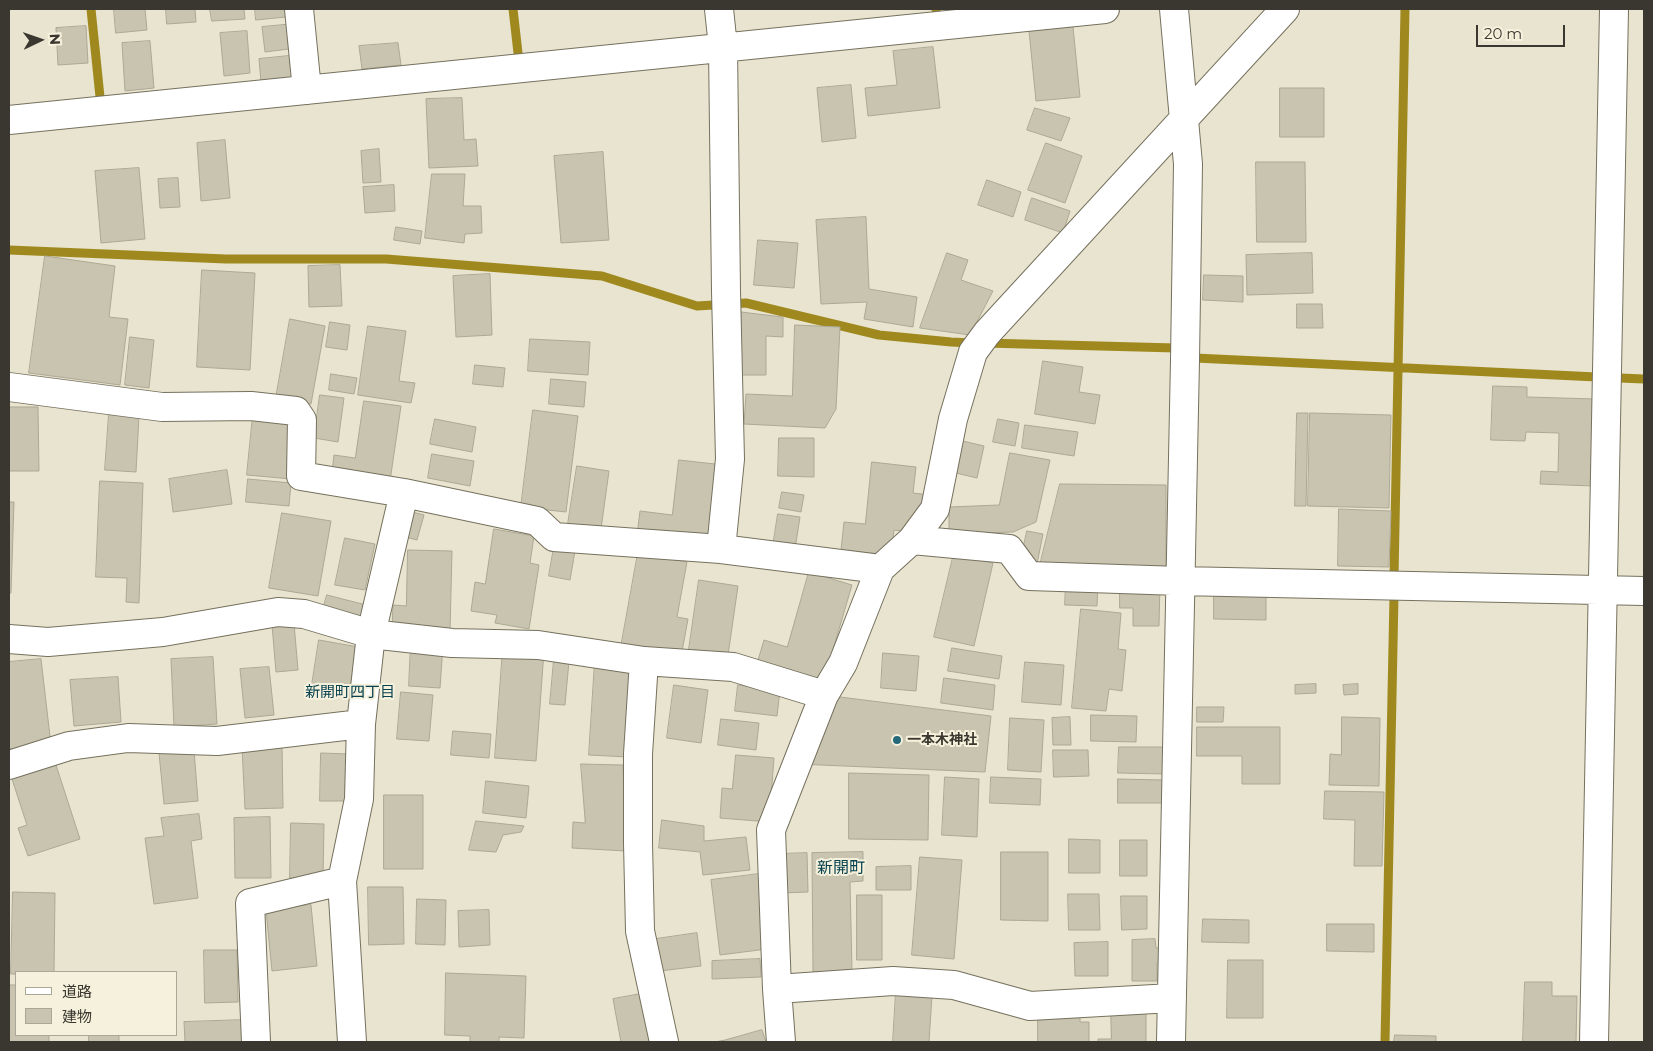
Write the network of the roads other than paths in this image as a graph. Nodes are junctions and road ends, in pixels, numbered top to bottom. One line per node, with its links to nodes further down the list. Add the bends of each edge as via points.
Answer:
1 (299, 9): 8 (street)
2 (719, 9): 7 (street)
3 (1105, 9): 7 (street)
4 (1174, 9): 9 (street)
5 (1285, 9): 9 (street)
6 (1614, 9): 17 (street)
7 (723, 47): 8 (street); 14 (street, via 730,459)
8 (307, 90): 10 (street)
9 (1184, 118): 13 (street, via 980,342 954,419 934,509); 16 (street, via 1188,164)
10 (9, 120)
11 (9, 387): 12 (street, via 162,407 251,406 296,411 302,420 301,476)
12 (404, 493): 14 (street, via 537,521 554,537); 19 (street)
13 (912, 540): 15 (street); 16 (street, via 1009,549 1028,576)
14 (721, 549): 15 (street)
15 (880, 569): 22 (street, via 843,663)
16 (1180, 582): 17 (street); 27 (street)
17 (1603, 590): 18 (street); 33 (street)
18 (1644, 591)
19 (371, 634): 20 (street, via 304,614 278,612 162,632 48,642); 21 (street, via 452,644 538,645); 23 (street)
20 (9, 639)
21 (644, 661): 22 (street, via 734,667); 30 (street, via 638,754 640,931)
22 (824, 695): 26 (street, via 770,830)
23 (362, 724): 24 (street, via 217,741 128,738 69,746); 25 (street, via 358,799)
24 (9, 765)
25 (342, 881): 28 (street, via 250,903); 29 (street)
26 (777, 989): 27 (street, via 893,981 954,985 1030,1006); 31 (street)
27 (1172, 998): 32 (street)
28 (256, 1042)
29 (352, 1042)
30 (664, 1042)
31 (781, 1042)
32 (1171, 1042)
33 (1594, 1042)

